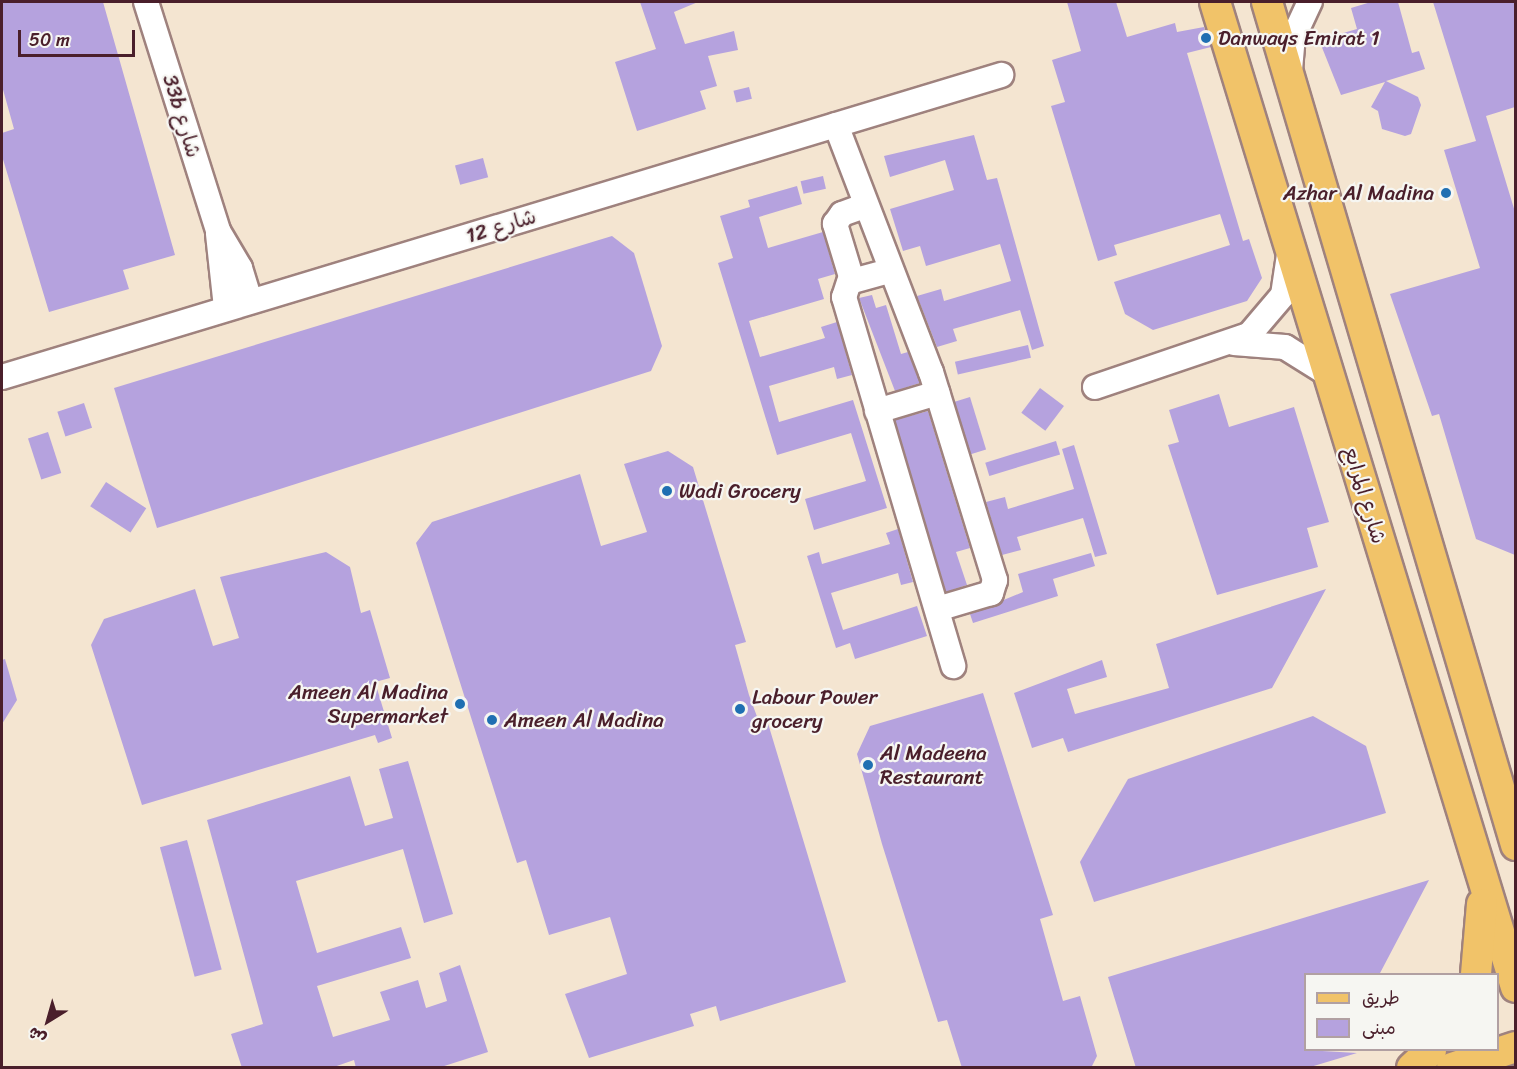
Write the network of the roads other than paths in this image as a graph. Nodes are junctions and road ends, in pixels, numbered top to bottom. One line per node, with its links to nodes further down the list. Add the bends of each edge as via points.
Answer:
1 (146, 2): 9 (street, 33b شارع)
2 (1215, 2): 10 (main road, شارع المرابع)
3 (1267, 2): 6 (main road)
4 (1310, 2): 6 (street, via 1293,38)
5 (1001, 75): 7 (street, شارع 12)
6 (1290, 75): 24 (main road)
7 (836, 125): 8 (street); 13 (street, شارع 12)
8 (864, 206): 11 (street); 12 (street, via 842,214 835,224)
9 (218, 231): 13 (street, 33b شارع, via 240,268); 14 (street, 33b شارع)
10 (1289, 246): 15 (street, via 1288,279 1275,309); 16 (main road, شارع المرابع)
11 (889, 272): 12 (street); 19 (street)
12 (852, 280): 20 (street, via 844,297)
13 (250, 300): 14 (street, شارع 12)
14 (226, 308): 17 (street, شارع 12)
15 (1234, 343): 16 (street, via 1285,347); 18 (street)
16 (1328, 374): 23 (main road, شارع المرابع)
17 (2, 377)
18 (1095, 387)
19 (938, 393): 20 (street); 21 (street, via 996,584 991,593)
20 (877, 411): 21 (street)
21 (937, 609): 22 (street)
22 (953, 666)
23 (1466, 826): 25 (main road, شارع المرابع); 26 (main road, via 1497,866)
24 (1515, 845)
25 (1483, 884): 27 (main road); 28 (main road, شارع المرابع)
26 (1515, 927)
27 (1476, 973)
28 (1515, 987)
29 (1515, 1047): 32 (main road)
30 (1430, 1051): 31 (main road)
31 (1412, 1068)
32 (1452, 1068)

